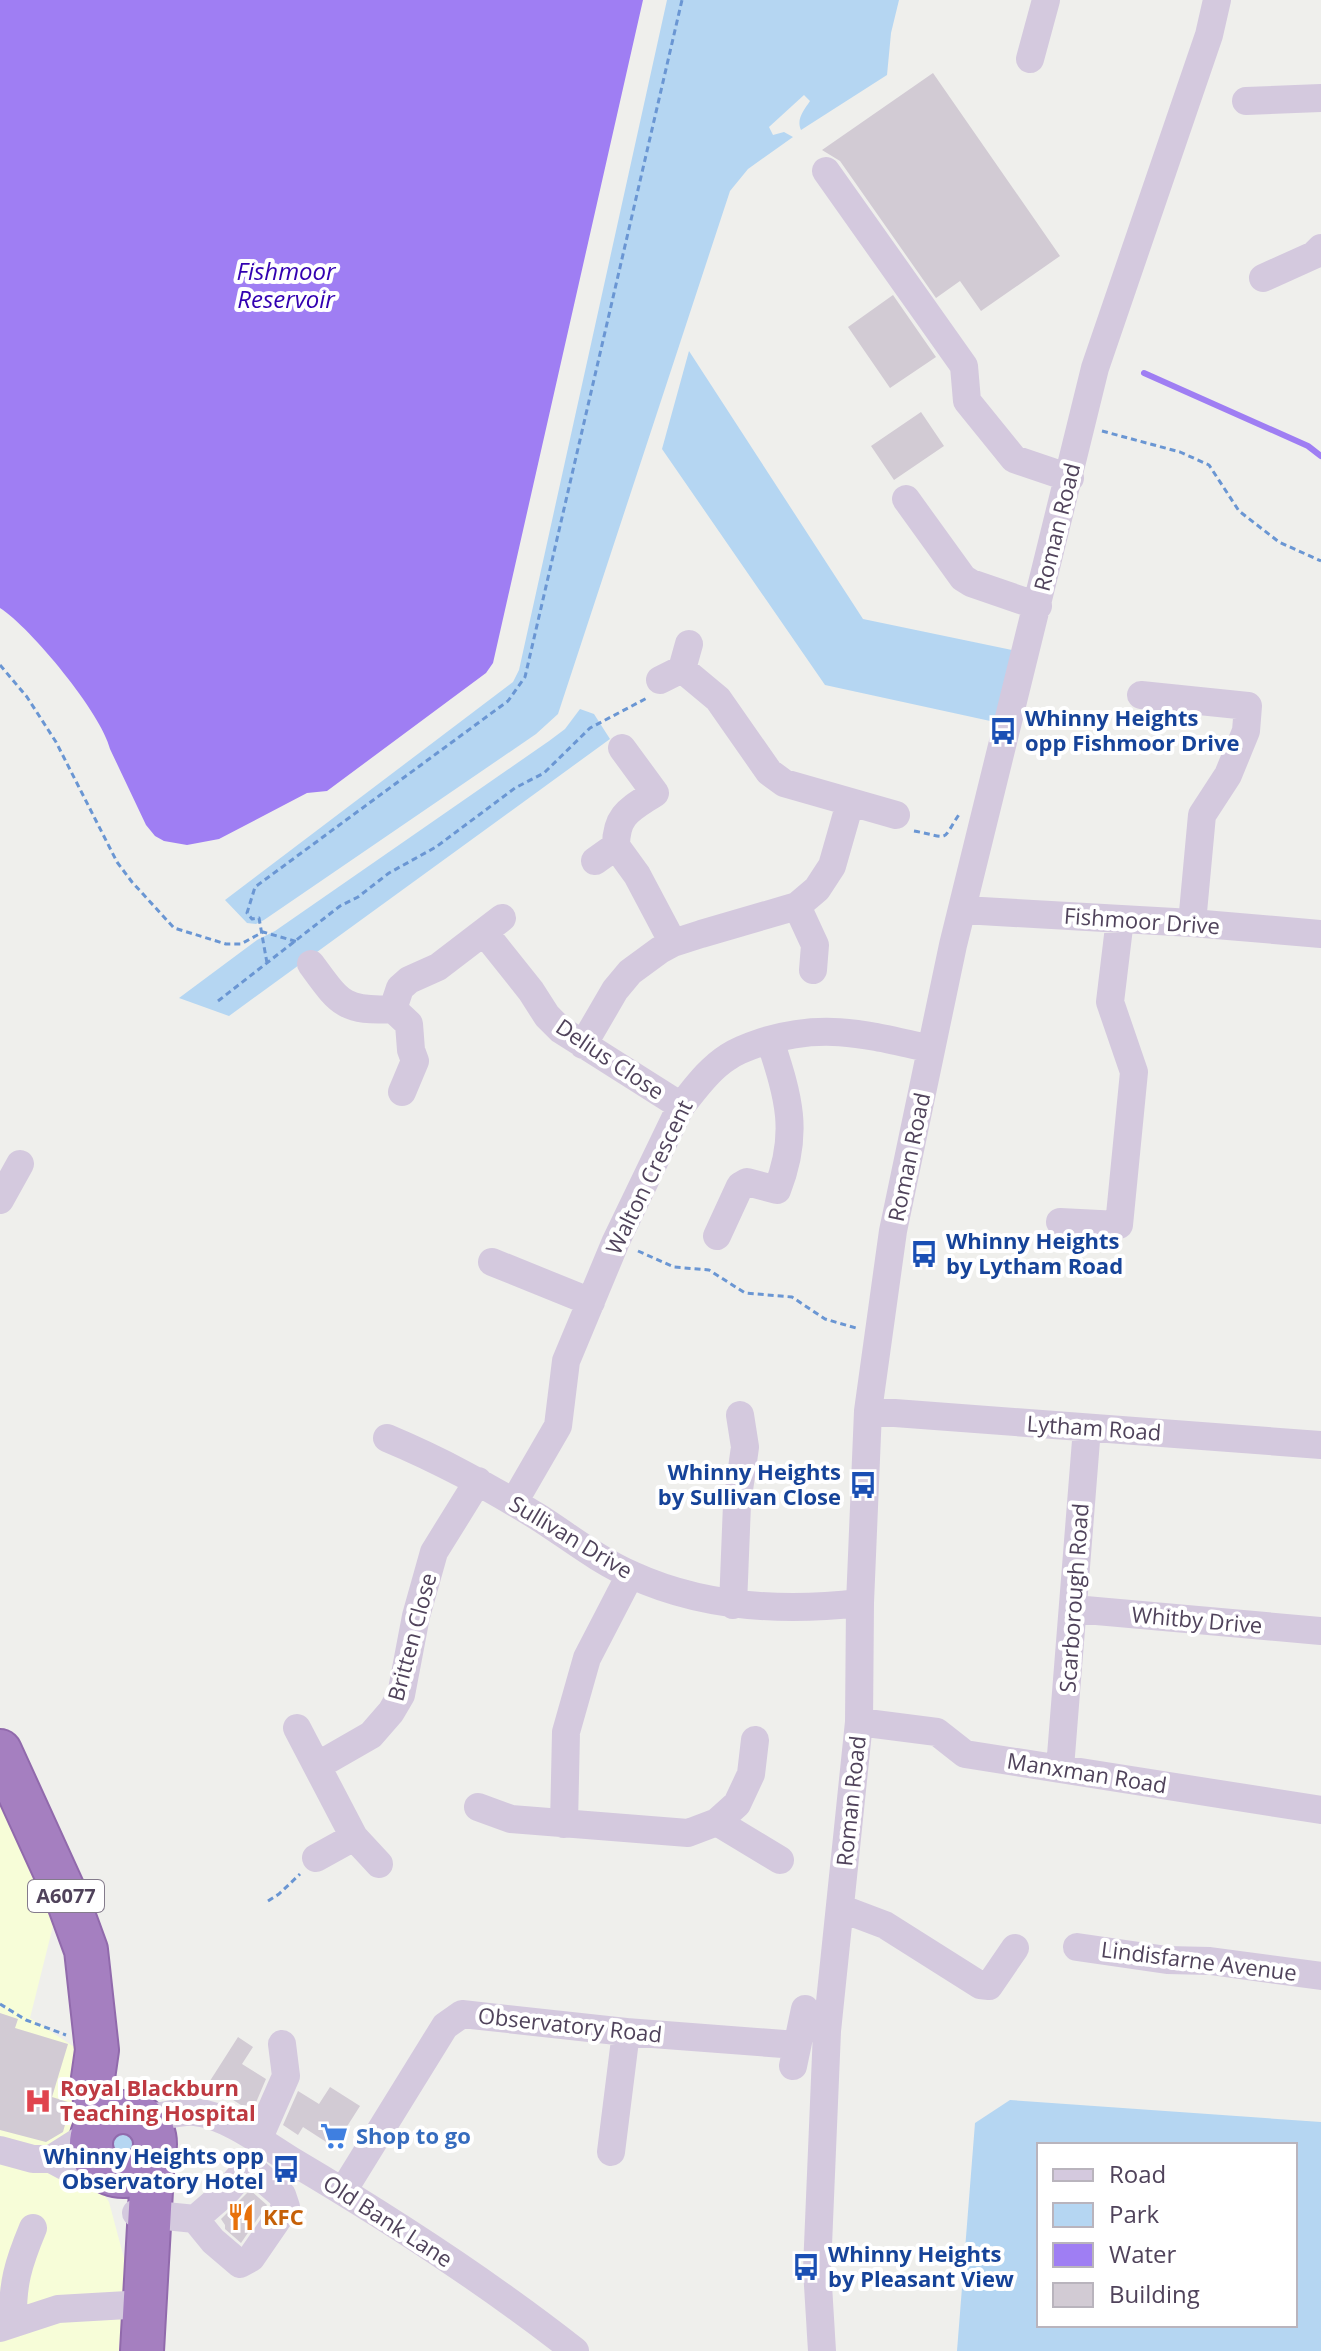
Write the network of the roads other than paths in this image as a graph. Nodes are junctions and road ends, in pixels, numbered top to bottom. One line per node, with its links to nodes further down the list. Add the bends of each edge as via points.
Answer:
1 (1046, 0): 3 (street)
2 (1217, 0): 9 (street, Roman Road, via 1095,368)
3 (1030, 59)
4 (1321, 98): 5 (street)
5 (1246, 101)
6 (826, 171): 9 (street, via 964,366 967,401 1014,459)
7 (1321, 248): 8 (street)
8 (1263, 278)
9 (1070, 478): 11 (street, Roman Road)
10 (906, 499): 11 (street, via 963,578)
11 (1038, 606): 18 (street, Roman Road)
12 (677, 664): 15 (street, via 718,699 776,778)
13 (1141, 695): 20 (street, via 1248,706 1246,731 1228,775 1202,815)
14 (622, 748): 22 (street, via 655,793 624,814 605,853 637,875)
15 (850, 803): 16 (street); 17 (street, via 826,877)
16 (896, 815)
17 (797, 906): 22 (street); 24 (street, via 815,945)
18 (963, 910): 19 (street, Fishmoor Drive); 28 (street, Roman Road)
19 (1120, 919): 20 (street, Fishmoor Drive); 33 (street, via 1110,1002 1134,1072 1119,1225)
20 (1192, 923): 21 (street, Fishmoor Drive)
21 (1321, 934)
22 (673, 943): 27 (street, via 630,972)
23 (304, 953): 25 (street, via 342,1003)
24 (813, 970)
25 (401, 1017): 27 (street, Delius Close, via 400,988 493,925 547,1016); 29 (street, via 415,1061)
26 (770, 1040): 28 (street, Walton Crescent, via 817,1030 843,1031); 30 (street, Walton Crescent, via 728,1056); 34 (street, via 791,1113 789,1155 777,1190 747,1182 734,1194)
27 (583, 1045): 30 (street, Delius Close)
28 (931, 1049): 37 (street, Roman Road, via 893,1231)
29 (402, 1092)
30 (681, 1106): 36 (street, Walton Crescent)
31 (20, 1164): 32 (street)
32 (0, 1200)
33 (1060, 1222)
34 (717, 1236)
35 (492, 1262): 36 (street)
36 (591, 1302): 43 (street, Walton Crescent, via 566,1361 558,1426)
37 (868, 1411): 39 (street, Lytham Road); 45 (street, Roman Road)
38 (740, 1415): 46 (street, via 745,1447)
39 (1087, 1428): 41 (street, Lytham Road); 47 (street, Scarborough Road)
40 (387, 1438): 42 (street, Sullivan Drive)
41 (1321, 1445)
42 (478, 1481): 43 (street, Sullivan Drive); 53 (street, Britten Close, via 434,1552 401,1695 371,1735)
43 (514, 1502): 44 (street, Sullivan Drive)
44 (630, 1575): 46 (street, Sullivan Drive, via 690,1597); 58 (street, via 587,1658 566,1732)
45 (860, 1603): 46 (street, Sullivan Drive, via 820,1608); 49 (street, Roman Road)
46 (733, 1605)
47 (1074, 1609): 48 (street, Whitby Drive); 54 (street, Scarborough Road)
48 (1321, 1631)
49 (859, 1722): 54 (street, Manxman Road, via 937,1732 965,1754); 63 (street, Roman Road)
50 (297, 1728): 53 (street)
51 (755, 1740): 57 (street, via 751,1774 737,1804)
52 (0, 1751): 71 (highway, A6077, via 86,1950 96,2048 93,2078)
53 (317, 1766): 59 (street)
54 (1060, 1768): 56 (street, Manxman Road)
55 (478, 1807): 58 (street, via 511,1819)
56 (1321, 1810)
57 (717, 1822): 58 (street, via 688,1833); 61 (street)
58 (564, 1824)
59 (354, 1837): 60 (street); 62 (street)
60 (316, 1858)
61 (780, 1860)
62 (379, 1864)
63 (840, 1908): 65 (street, via 885,1925 980,1985 989,1986); 82 (street, Roman Road, via 827,2031 818,2238)
64 (1077, 1947): 66 (street, Lindisfarne Avenue)
65 (1015, 1948)
66 (1321, 1976)
67 (805, 2009): 68 (street, Observatory Road, via 795,2056)
68 (626, 2032): 73 (street); 74 (street, Observatory Road, via 462,2014 445,2026)
69 (282, 2044): 70 (street, via 286,2076)
70 (258, 2140): 71 (street, Old Bank Lane, via 195,2112 156,2118); 74 (street, Old Bank Lane)
71 (123, 2142): 72 (street, Old Bank Lane, via 64,2166); 76 (highway, via 121,2187)
72 (0, 2150)
73 (611, 2152)
74 (343, 2191): 81 (street, Old Bank Lane, via 512,2301)
75 (202, 2212): 75 (street, via 242,2174 254,2171 282,2195 286,2207 251,2258 240,2264 213,2241); 76 (street)
76 (146, 2219): 78 (highway)
77 (33, 2228): 79 (street, via 18,2264)
78 (145, 2304): 79 (street, via 58,2309); 80 (highway)
79 (6, 2326)
80 (142, 2351)
81 (575, 2351)
82 (822, 2351)

